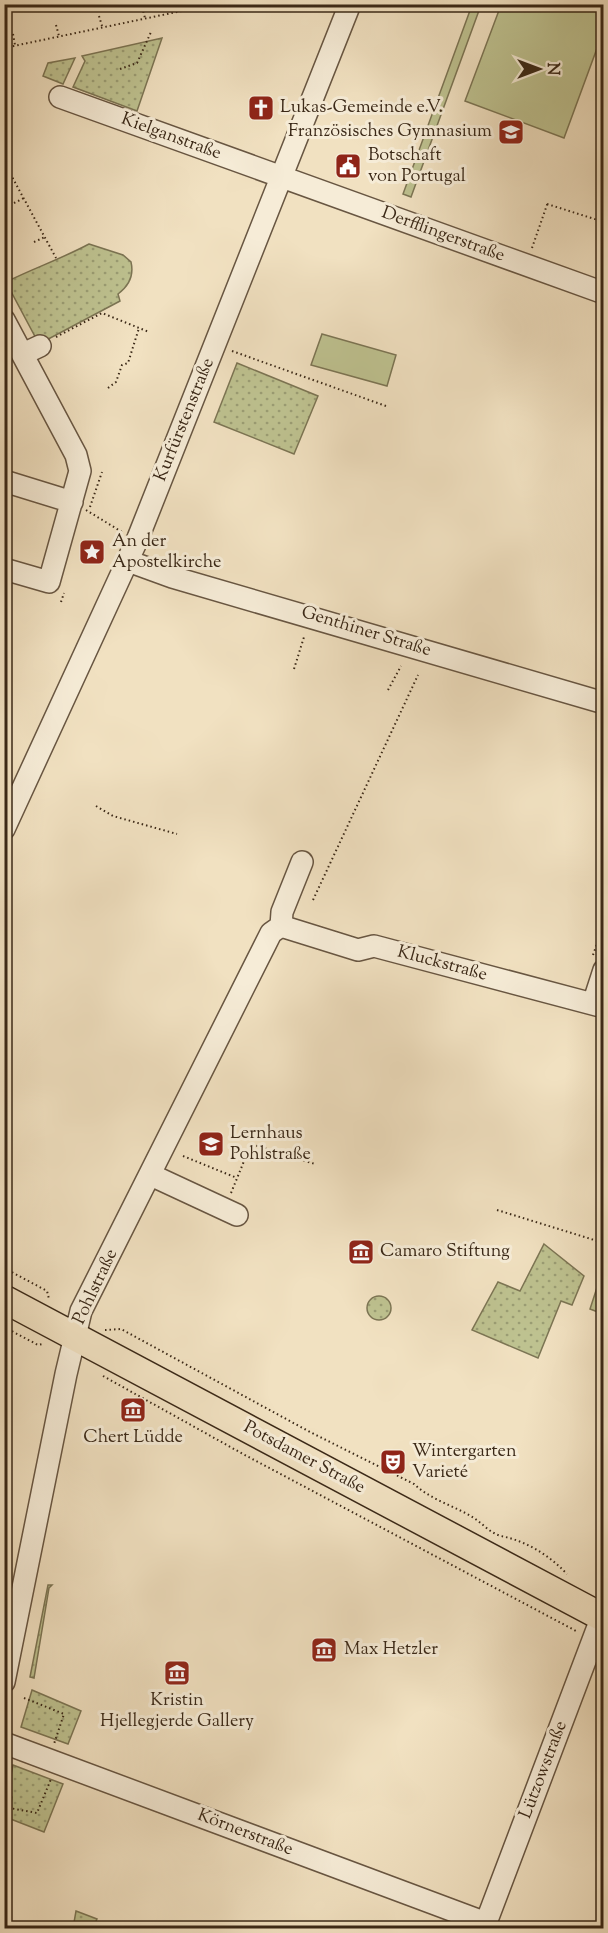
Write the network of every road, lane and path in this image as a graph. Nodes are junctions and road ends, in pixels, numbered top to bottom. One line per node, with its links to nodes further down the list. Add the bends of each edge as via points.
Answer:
1 (187, 4): 5 (path)
2 (215, 4): 5 (path)
3 (350, 4): 18 (street, Kurfürstenstraße)
4 (142, 7): 7 (path)
5 (189, 10): 7 (path)
6 (99, 16): 9 (path)
7 (145, 18): 9 (path)
8 (56, 25): 12 (path)
9 (102, 26): 12 (path)
10 (151, 32): 15 (path, via 137,63)
11 (13, 34): 13 (path)
12 (59, 36): 13 (path)
13 (15, 45): 14 (path)
14 (4, 48)
15 (120, 69)
16 (60, 97): 18 (street, Kielganstraße)
17 (4, 162): 19 (path)
18 (282, 177): 25 (street, Derfflingerstraße); 38 (street, Kurfürstenstraße)
19 (24, 198): 20 (path); 22 (path)
20 (14, 203)
21 (603, 222): 25 (path, via 548,203)
22 (45, 237): 23 (path); 24 (path)
23 (34, 242)
24 (56, 258)
25 (526, 265): 26 (street, Derfflingerstraße)
26 (603, 293)
27 (4, 320): 30 (street)
28 (139, 328): 29 (path); 30 (path, via 102,313); 32 (path, via 128,363 122,365 116,382)
29 (149, 332)
30 (32, 350): 36 (street, via 79,463)
31 (232, 351): 33 (path)
32 (108, 388)
33 (386, 406)
34 (102, 471): 37 (path, via 88,511)
35 (4, 481): 36 (street)
36 (72, 502): 39 (street, via 49,582)
37 (122, 531)
38 (128, 561): 45 (street, Genthiner Straße); 47 (street, Kurfürstenstraße)
39 (4, 569)
40 (304, 637): 42 (path)
41 (401, 666): 44 (path)
42 (294, 669)
43 (418, 675): 50 (path)
44 (388, 690)
45 (603, 704)
46 (96, 806): 48 (path, via 113,816)
47 (4, 829)
48 (177, 834)
49 (302, 862): 52 (street, via 282,912)
50 (313, 900)
51 (603, 924): 53 (path)
52 (281, 926): 54 (street, Kluckstraße, via 358,950 374,946); 57 (street, Pohlstraße, via 271,933)
53 (598, 964): 54 (street)
54 (598, 1006)
55 (183, 1156): 58 (path)
56 (315, 1164): 58 (path, via 251,1144)
57 (151, 1175): 61 (street); 68 (street, Pohlstraße, via 84,1303)
58 (237, 1178): 59 (path)
59 (231, 1193)
60 (497, 1210): 62 (path)
61 (237, 1215)
62 (603, 1243)
63 (4, 1268): 65 (path, via 47,1291)
64 (4, 1299): 68 (main road, Potsdamer Straße)
65 (51, 1304)
66 (4, 1327): 69 (path, via 38,1345)
67 (101, 1328): 71 (path, via 121,1329 414,1484 500,1536 510,1536 553,1558)
68 (74, 1335): 72 (main road, Potsdamer Straße); 74 (street, Pohlstraße)
69 (45, 1344)
70 (99, 1372): 73 (path, via 117,1386)
71 (571, 1577)
72 (603, 1615): 80 (street, Lützowstraße)
73 (576, 1631)
74 (4, 1682)
75 (24, 1698): 77 (path, via 64,1714)
76 (4, 1743): 80 (street, Körnerstraße)
77 (54, 1744)
78 (52, 1777): 79 (path, via 37,1814)
79 (4, 1807)
80 (485, 1926)

